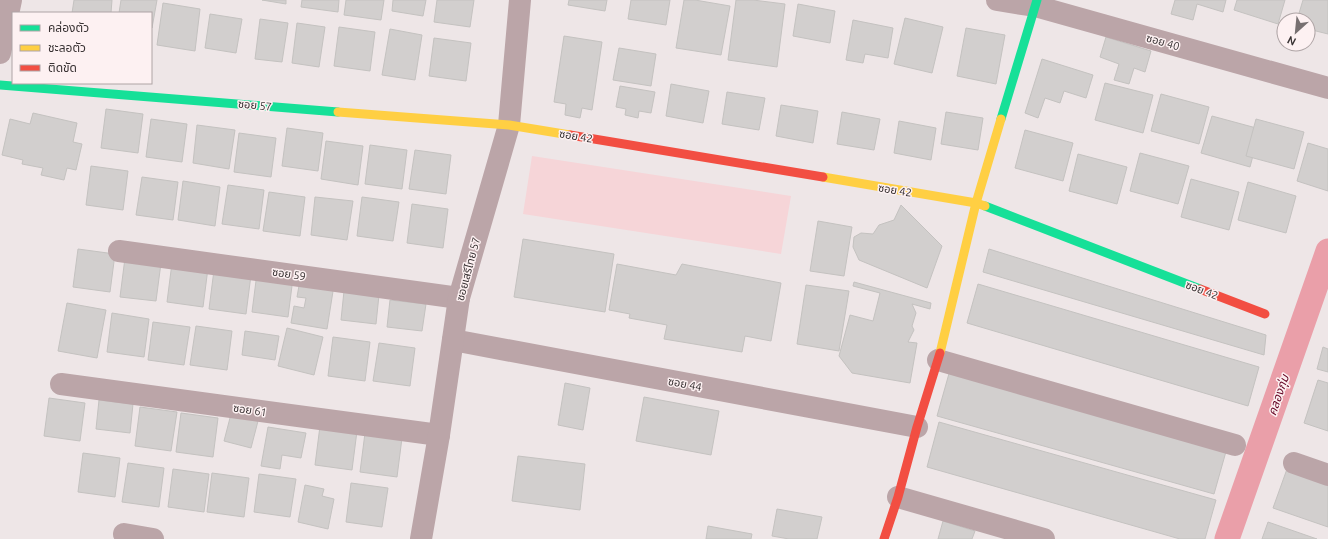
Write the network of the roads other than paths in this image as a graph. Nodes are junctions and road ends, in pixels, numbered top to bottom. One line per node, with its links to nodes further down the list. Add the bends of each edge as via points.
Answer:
1 (11, 0): 5 (street)
2 (520, 0): 8 (street, ซอยเสรีไทย 57)
3 (997, 0): 4 (street, ซอย 40)
4 (1036, 3): 7 (street, ซอย 40); 9 (street)
5 (0, 53)
6 (0, 84): 8 (street, ซอย 57)
7 (1328, 88)
8 (509, 125): 9 (street, ซอย 42); 11 (street, ซอยเสรีไทย 57)
9 (976, 203): 12 (street, ซอย 42); 14 (street)
10 (119, 251): 11 (street, ซอย 59)
11 (459, 298): 13 (street, ซอยเสรีไทย 57)
12 (1265, 314)
13 (453, 340): 16 (street, ซอย 44); 17 (street, ซอยเสรีไทย 57)
14 (938, 360): 16 (street); 18 (street)
15 (61, 384): 17 (street, ซอย 61)
16 (917, 427): 21 (street)
17 (439, 435): 24 (street, ซอยเสรีไทย 57)
18 (1235, 445)
19 (1294, 464): 20 (street)
20 (1328, 474)
21 (898, 497): 25 (street); 26 (street)
22 (124, 534): 23 (street)
23 (153, 539)
24 (421, 539)
25 (884, 539)
26 (1044, 539)

